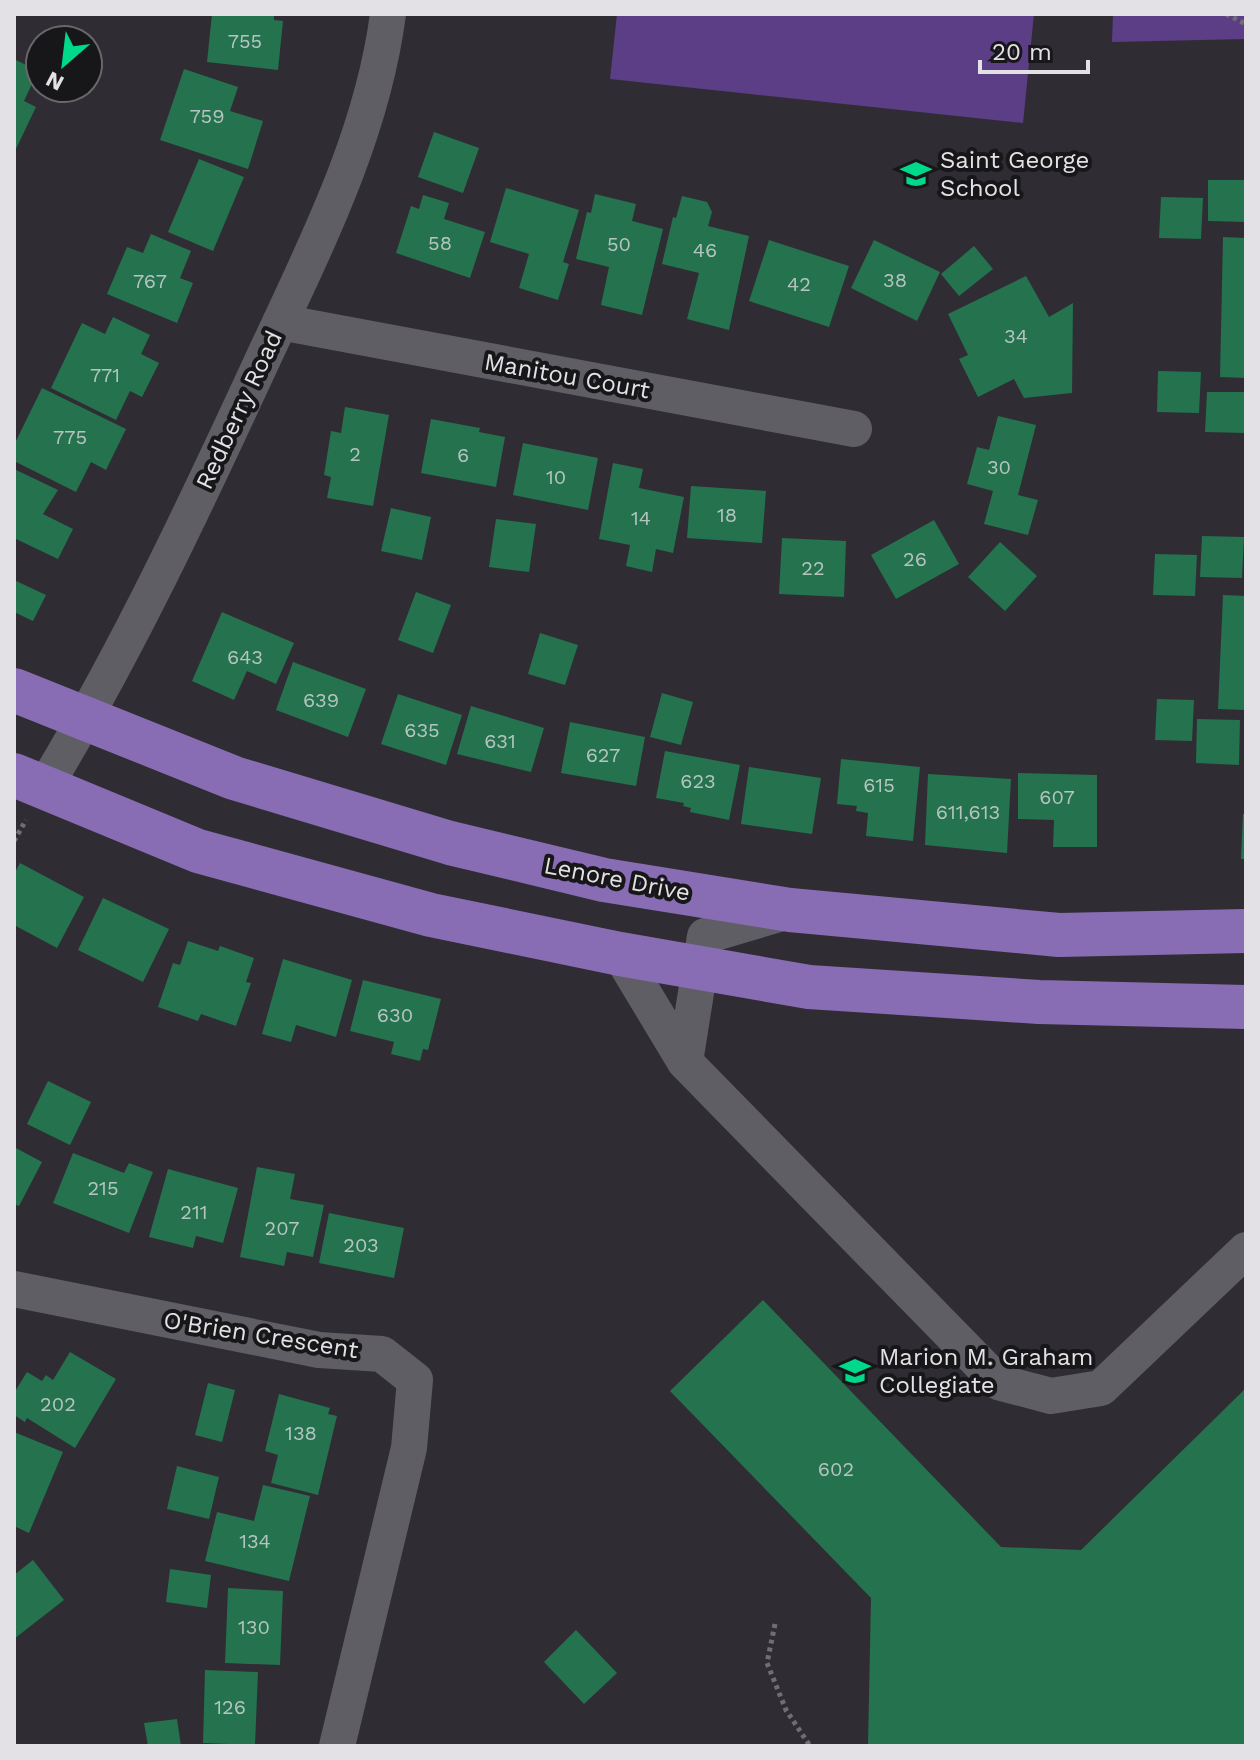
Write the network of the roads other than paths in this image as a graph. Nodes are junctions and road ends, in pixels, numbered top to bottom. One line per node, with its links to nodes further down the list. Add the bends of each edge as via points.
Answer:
1 (388, 14): 2 (street, Redberry Road, via 370,103 353,153)
2 (280, 322): 3 (street, Manitou Court); 5 (street, Redberry Road, via 212,470)
3 (854, 429)
4 (14, 690): 5 (main road, Lenore Drive)
5 (85, 720): 6 (street, Redberry Road); 7 (main road, Lenore Drive, via 234,778 450,843 604,880)
6 (27, 795): 9 (main road, via 198,851 431,915)
7 (790, 910): 8 (main road, Lenore Drive, via 1059,935); 10 (street, via 705,936)
8 (1246, 931)
9 (620, 954): 10 (main road); 12 (street)
10 (700, 967): 11 (main road, via 809,987 1039,1002); 12 (street)
11 (1246, 1007)
12 (685, 1062): 13 (street, via 998,1382 1051,1396 1101,1388)
13 (1246, 1250)
14 (14, 1289): 15 (street, O'Brien Crescent, via 319,1350 382,1354 415,1380 409,1448)
15 (337, 1746)

